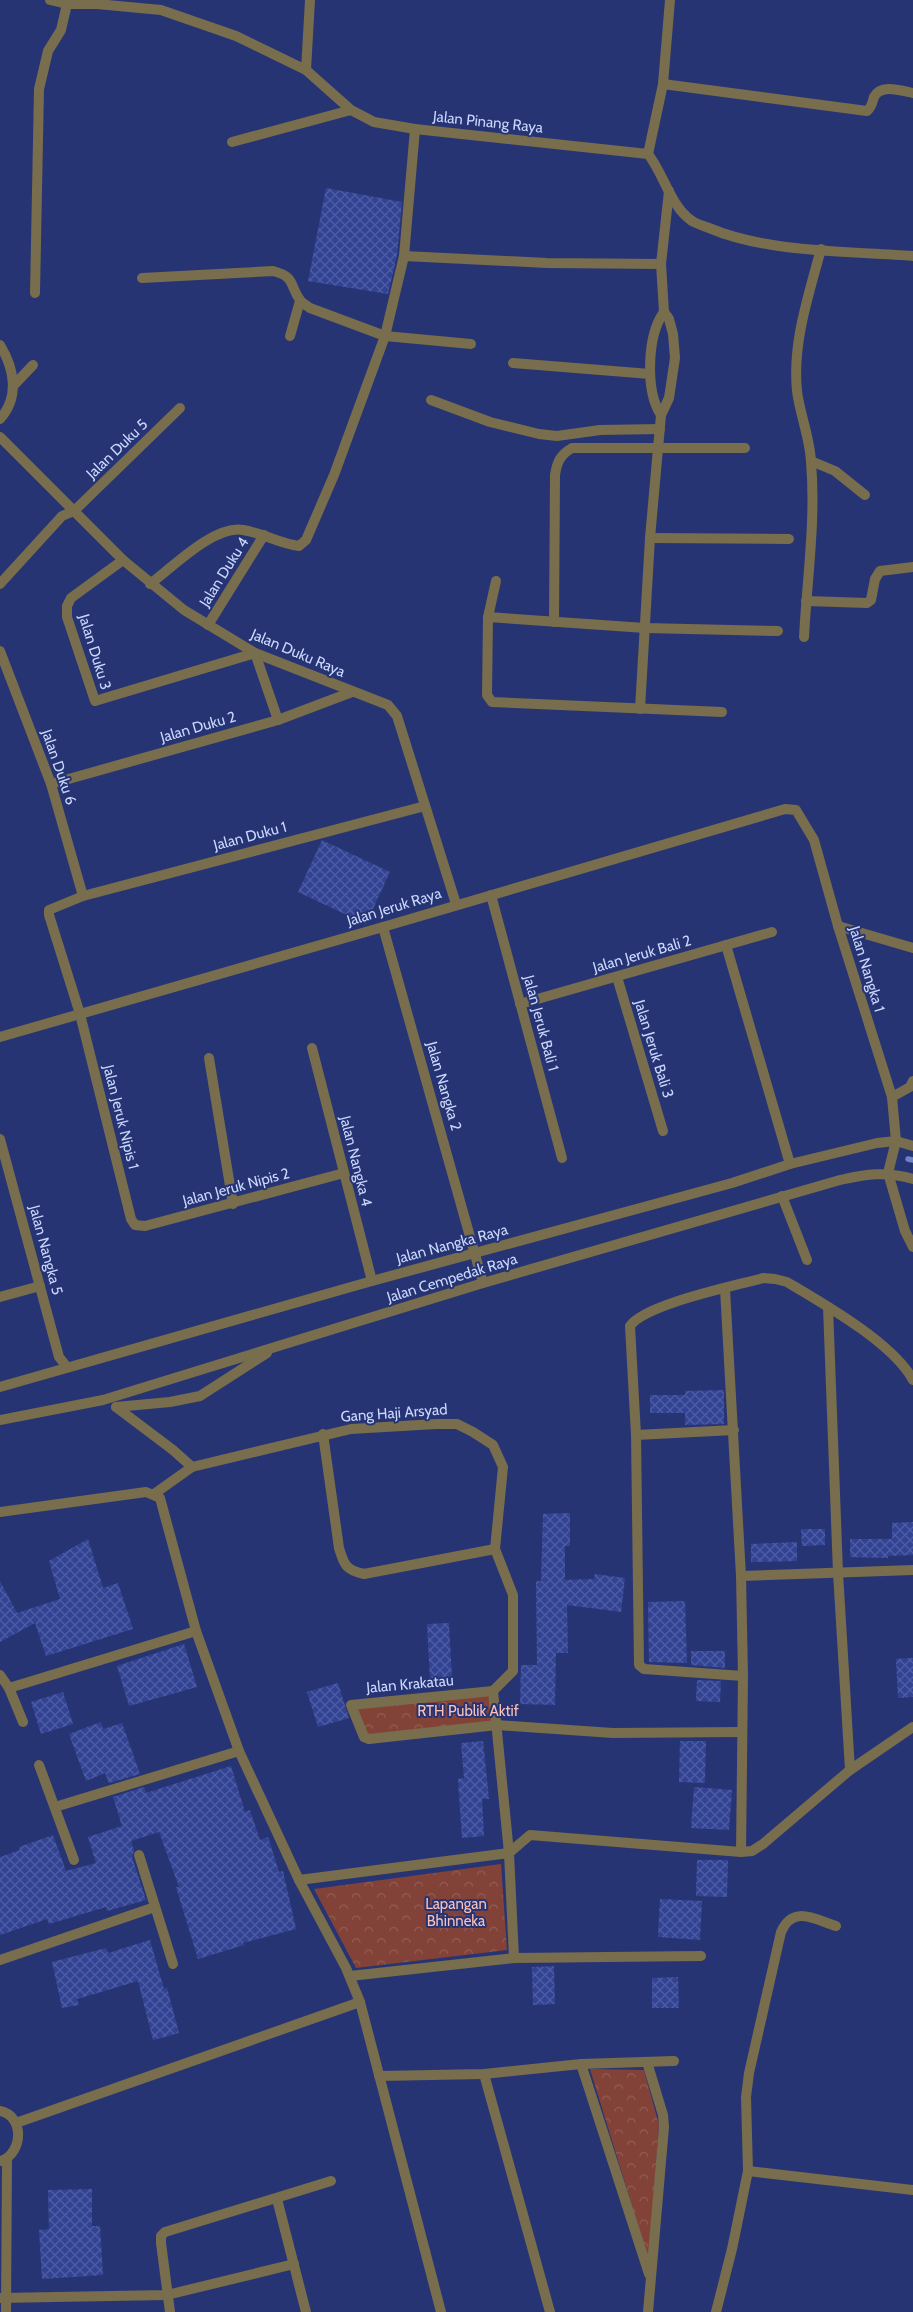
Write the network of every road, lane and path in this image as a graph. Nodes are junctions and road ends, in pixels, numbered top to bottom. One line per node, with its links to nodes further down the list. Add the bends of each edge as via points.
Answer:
1 (50, 0): 4 (street, Jalan Pinang Raya)
2 (310, 0): 5 (street)
3 (670, 0): 6 (street)
4 (67, 4): 5 (street, Jalan Pinang Raya, via 161,10 236,36); 18 (street, via 61,30 48,51 39,89)
5 (306, 70): 8 (street, Jalan Pinang Raya)
6 (663, 84): 7 (street, via 867,112 875,94 881,90); 11 (street)
7 (913, 93)
8 (351, 110): 9 (street, Jalan Pinang Raya, via 374,122); 10 (street)
9 (415, 130): 11 (street, Jalan Pinang Raya); 14 (street)
10 (232, 142)
11 (648, 154): 12 (street)
12 (669, 191): 13 (street, via 692,221 726,235 755,242); 16 (street)
13 (822, 249): 15 (street); 37 (street, via 798,345 797,390)
14 (404, 256): 16 (street, via 547,263); 22 (street)
15 (913, 256)
16 (661, 264): 20 (street)
17 (142, 278): 19 (street, via 273,271 285,274)
18 (35, 293)
19 (300, 300): 21 (street); 22 (street, via 310,308)
20 (664, 312): 27 (street, via 659,318); 31 (street, via 669,319 675,358 669,398)
21 (290, 336)
22 (385, 336): 23 (street); 40 (street, Jalan Duku 4, via 334,475 306,540 300,546 289,545)
23 (471, 344)
24 (0, 345): 28 (street, via 11,364)
25 (513, 363): 27 (street)
26 (33, 365): 28 (street)
27 (650, 374): 31 (street, via 654,405)
28 (14, 386): 32 (street, via 10,402)
29 (431, 400): 33 (street, via 490,422 548,435)
30 (180, 408): 39 (street, Jalan Duku 5)
31 (661, 415): 33 (street)
32 (0, 419)
33 (660, 429): 36 (street)
34 (0, 437): 39 (street, Jalan Duku Raya)
35 (745, 448): 36 (street)
36 (658, 449): 41 (street); 50 (street, via 572,448 557,462)
37 (812, 461): 38 (street, via 835,471); 48 (street)
38 (865, 495)
39 (74, 511): 43 (street, Jalan Duku Raya); 46 (street, via 62,516)
40 (264, 536): 47 (street, Jalan Duku 4, via 242,529 225,532 209,539); 51 (street, Jalan Duku 4)
41 (650, 538): 42 (street); 52 (street)
42 (789, 539)
43 (123, 560): 47 (street, Jalan Duku Raya); 56 (street, Jalan Duku 3, via 71,598 67,606 67,616 95,701)
44 (913, 567): 48 (street, via 880,571 871,600 867,603)
45 (496, 581): 49 (street)
46 (0, 584)
47 (150, 584): 51 (street, Jalan Duku Raya)
48 (806, 601): 54 (street)
49 (488, 617): 50 (street); 58 (street, via 487,695 492,702)
50 (554, 622): 52 (street)
51 (208, 625): 56 (street, Jalan Duku Raya)
52 (645, 628): 53 (street); 58 (street)
53 (778, 631)
54 (804, 637)
55 (0, 651): 61 (street, Jalan Duku 6)
56 (255, 653): 57 (street, Jalan Duku Raya); 60 (street)
57 (352, 692): 60 (street, Jalan Duku 2); 62 (street, Jalan Duku Raya, via 388,705 397,716)
58 (640, 709): 59 (street)
59 (722, 712)
60 (278, 720): 61 (street, Jalan Duku 2)
61 (51, 784): 65 (street, Jalan Duku 6)
62 (425, 806): 65 (street, Jalan Duku 1); 66 (street, Jalan Duku Raya)
63 (796, 810): 64 (street, Jalan Jeruk Raya, via 785,809); 67 (street, Jalan Nangka 1, via 814,840)
64 (491, 895): 66 (street, Jalan Jeruk Raya); 73 (street, Jalan Jeruk Bali 1)
65 (83, 896): 74 (street, Jalan Duku 1, via 53,908 49,916)
66 (456, 904): 68 (street, Jalan Jeruk Raya)
67 (838, 926): 71 (street); 79 (street, Jalan Nangka 1)
68 (384, 927): 74 (street, Jalan Jeruk Raya); 93 (street, Jalan Nangka 2)
69 (772, 932): 70 (street, Jalan Jeruk Bali 2)
70 (726, 945): 72 (street, Jalan Jeruk Bali 2); 85 (street)
71 (913, 948)
72 (617, 977): 73 (street, Jalan Jeruk Bali 2); 80 (street, Jalan Jeruk Bali 3)
73 (520, 1004): 84 (street, Jalan Jeruk Bali 1)
74 (80, 1014): 75 (street, Jalan Jeruk Raya); 91 (street, Jalan Jeruk Nipis 1, via 130,1219)
75 (0, 1036)
76 (312, 1048): 86 (street, Jalan Nangka 4)
77 (209, 1058): 90 (street)
78 (913, 1081): 79 (street, via 910,1087)
79 (892, 1097): 82 (street, Jalan Nangka 1)
80 (663, 1131)
81 (0, 1139): 97 (street, Jalan Nangka 5)
82 (896, 1141): 83 (street, Jalan Nangka Raya); 85 (street, Jalan Nangka Raya, via 877,1142); 87 (street, Jalan Nangka 1)
83 (913, 1146)
84 (562, 1158)
85 (790, 1164): 93 (street, Jalan Nangka Raya, via 732,1183)
86 (344, 1173): 90 (street, Jalan Jeruk Nipis 2); 95 (street, Jalan Nangka 4)
87 (888, 1173): 88 (street, Jalan Cempedak Raya); 89 (street, Jalan Cempedak Raya, via 871,1173); 92 (street)
88 (913, 1179)
89 (782, 1196): 94 (street); 96 (street, Jalan Cempedak Raya)
90 (233, 1204): 91 (street, Jalan Jeruk Nipis 2, via 145,1226)
91 (135, 1225)
92 (913, 1247)
93 (475, 1253): 95 (street, Jalan Nangka Raya); 96 (street, Jalan Nangka 2)
94 (807, 1260)
95 (372, 1281): 102 (street, Jalan Nangka Raya)
96 (483, 1283): 101 (street, Jalan Cempedak Raya)
97 (40, 1286): 99 (street); 102 (street, Jalan Nangka 5, via 59,1356)
98 (725, 1289): 100 (street, via 763,1278 776,1279); 108 (street); 110 (street, via 653,1310 630,1326)
99 (0, 1297)
100 (828, 1306): 103 (street, via 889,1351); 116 (street)
101 (279, 1346): 105 (street, Jalan Cempedak Raya); 106 (street, via 200,1396)
102 (67, 1368): 104 (street, Jalan Nangka Raya)
103 (913, 1380)
104 (0, 1387)
105 (103, 1400): 106 (street); 107 (street, Jalan Cempedak Raya)
106 (116, 1407): 111 (street)
107 (0, 1420)
108 (734, 1430): 110 (street); 117 (street)
109 (323, 1434): 111 (street, Gang Haji Arsyad); 114 (street, Gang Haji Arsyad, via 351,1429 457,1424 493,1444 503,1467); 114 (street, via 340,1548 343,1561 351,1571 364,1574)
110 (636, 1435): 120 (street, via 639,1665 644,1669)
111 (192, 1467): 112 (street)
112 (154, 1494): 113 (street, via 146,1492); 118 (street, via 160,1498)
113 (0, 1512)
114 (495, 1549): 122 (street, Gang Haji Arsyad, via 513,1595 512,1671)
115 (913, 1570): 116 (street)
116 (838, 1573): 117 (street); 129 (street)
117 (741, 1576): 120 (street)
118 (196, 1631): 121 (street); 127 (street)
119 (0, 1675): 121 (street)
120 (743, 1676): 126 (street)
121 (9, 1688): 123 (street)
122 (493, 1691): 124 (street); 124 (street, Jalan Krakatau, via 351,1704 364,1737 369,1740)
123 (23, 1722)
124 (497, 1725): 126 (street, via 613,1733); 132 (street)
125 (913, 1727): 129 (street)
126 (742, 1732): 131 (street)
127 (239, 1750): 130 (street); 135 (street)
128 (39, 1765): 130 (street)
129 (850, 1770): 131 (street, via 763,1844 752,1851)
130 (55, 1807): 134 (street)
131 (741, 1852): 132 (street, via 530,1835)
132 (509, 1853): 135 (street); 139 (street)
133 (139, 1855): 136 (street)
134 (74, 1860)
135 (299, 1880): 142 (street)
136 (155, 1907): 140 (street); 141 (street)
137 (836, 1926): 152 (street, via 802,1915 792,1918 781,1932 749,2072 746,2097)
138 (701, 1956): 139 (street)
139 (514, 1958): 142 (street)
140 (0, 1960)
141 (173, 1964)
142 (350, 1976): 143 (street)
143 (360, 2002): 148 (street); 150 (street)
144 (674, 2061): 145 (street)
145 (647, 2062): 146 (street); 157 (street, via 664,2127)
146 (581, 2064): 147 (street); 157 (street)
147 (484, 2074): 148 (street); 164 (street)
148 (379, 2076): 163 (street)
149 (0, 2111): 150 (street)
150 (16, 2122): 151 (street, via 19,2136 16,2148)
151 (4, 2160): 159 (street)
152 (748, 2171): 154 (street); 166 (street)
153 (331, 2181): 155 (street)
154 (913, 2190)
155 (277, 2199): 156 (street); 158 (street, via 165,2232 161,2243)
156 (294, 2264): 158 (street); 162 (street)
157 (651, 2280): 165 (street)
158 (167, 2296): 159 (street); 161 (street)
159 (3, 2298): 160 (street)
160 (6, 2312)
161 (170, 2312)
162 (306, 2312)
163 (441, 2312)
164 (550, 2312)
165 (648, 2312)
166 (716, 2312)

